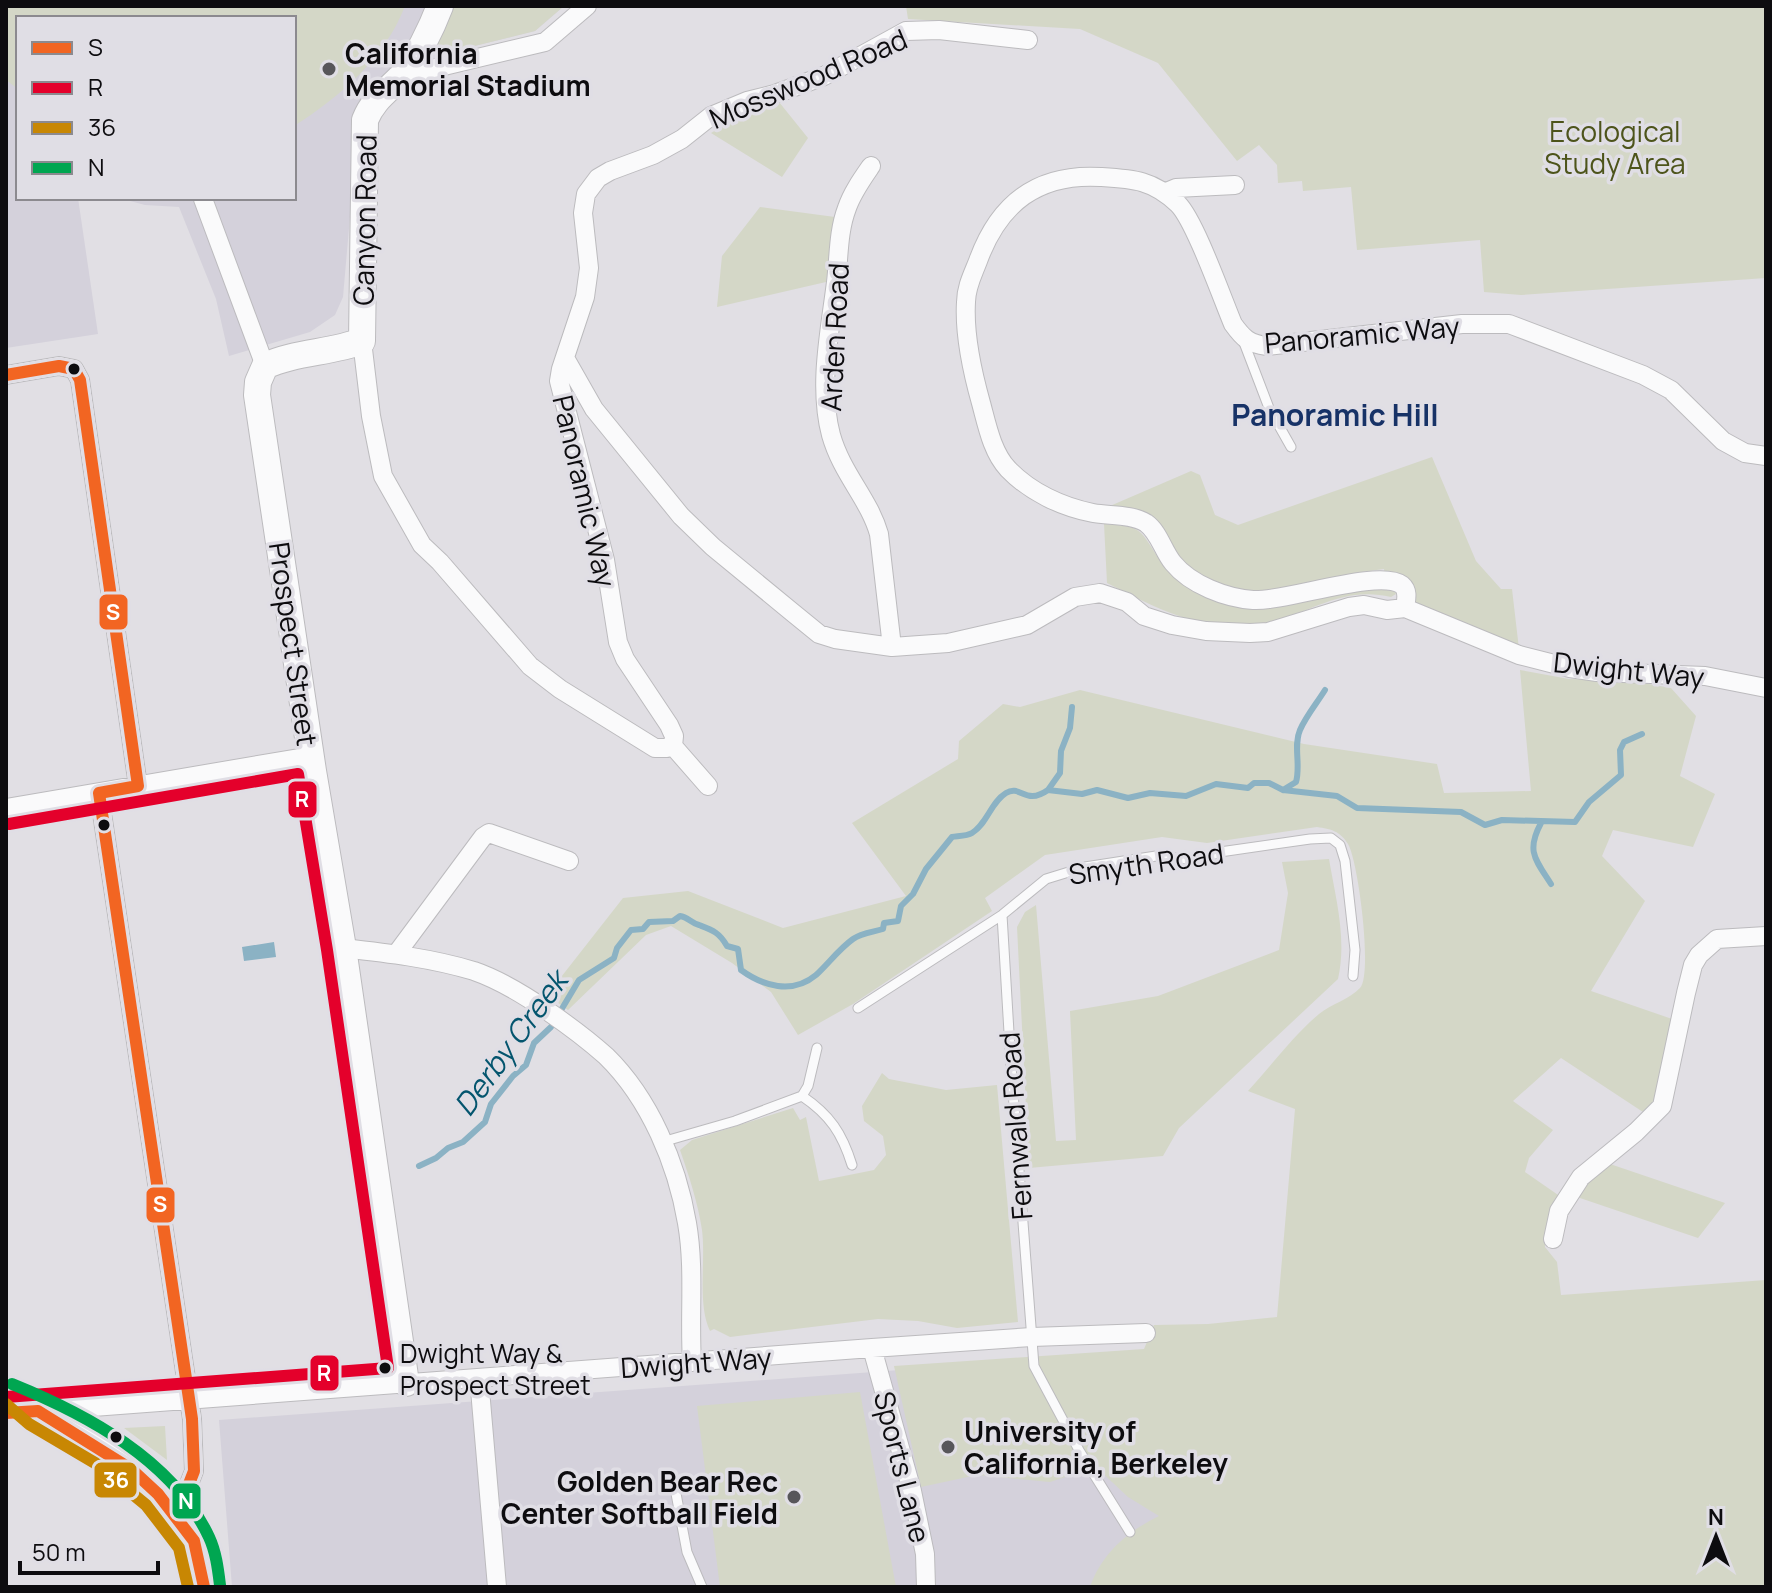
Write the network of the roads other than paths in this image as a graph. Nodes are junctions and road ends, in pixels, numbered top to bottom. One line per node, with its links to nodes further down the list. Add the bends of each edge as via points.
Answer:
1 (440, 6): 4 (street)
2 (587, 6): 4 (street, Canyon Road, via 545,42)
3 (1028, 40): 11 (street, Mosswood Road, via 906,31 824,76 711,116 653,155 598,178 586,194 589,268)
4 (402, 76): 10 (street, Canyon Road, via 372,104 365,120)
5 (871, 166): 17 (street, Arden Road, via 846,210 825,397 841,465 879,534)
6 (1235, 185): 7 (street)
7 (1164, 193): 9 (street, Panoramic Way, via 1180,206); 16 (street, via 1134,179 1062,178 1025,194 996,223 965,305 973,373 996,453 1022,482 1056,501 1144,522 1174,565 1229,596 1278,599 1343,584 1390,582 1405,588)
8 (203, 200): 12 (street)
9 (1242, 337): 14 (lane, via 1269,408); 15 (street, Panoramic Way, via 1267,346 1462,324 1509,324 1643,375 1671,390 1723,441 1745,453)
10 (362, 341): 12 (street); 19 (street, via 383,476 422,545 530,666 655,748)
11 (565, 358): 17 (street, Panoramic Way, via 594,409 713,547 819,634); 19 (street, Panoramic Way, via 559,381 605,560 618,642 669,725)
12 (265, 366): 20 (street, Prospect Street, via 257,395)
13 (6, 375): 21 (street, via 59,366 74,369 80,380)
14 (1291, 447)
15 (1766, 456)
16 (1405, 608): 17 (street, Panoramic Way, via 1349,607 1268,632 1206,631 1144,616 1127,602 1100,593 1075,597 1027,625 948,643); 18 (street, Dwight Way, via 1519,655 1570,668 1705,676)
17 (892, 647)
18 (1766, 688)
19 (673, 746): 22 (street, Panoramic Way)
20 (311, 756): 21 (street); 28 (street, Prospect Street)
21 (138, 786): 23 (street)
22 (708, 786)
23 (99, 793): 24 (street); 45 (street)
24 (6, 808)
25 (569, 861): 29 (street, via 489,833)
26 (1002, 915): 30 (lane, Smyth Road, via 1046,879 1085,867 1156,856 1198,860 1220,852 1331,838 1340,845 1345,861); 31 (lane, Smyth Road); 38 (lane, Fernwald Road)
27 (1766, 936): 36 (street, via 1717,939 1699,955 1662,1106 1581,1177 1559,1211)
28 (343, 948): 29 (street); 43 (street, Prospect Street)
29 (397, 953): 34 (street, via 476,972 570,1027 607,1058 634,1091)
30 (1353, 976)
31 (858, 1008)
32 (817, 1048): 33 (lane)
33 (802, 1096): 34 (lane); 35 (lane, via 821,1109 844,1138)
34 (662, 1142): 40 (street, via 687,1225)
35 (852, 1165)
36 (1553, 1239)
37 (1146, 1333): 38 (street, Dwight Way)
38 (1032, 1337): 39 (street, Dwight Way); 50 (lane, Fernwald Road, via 1037,1374)
39 (872, 1348): 40 (street, Dwight Way); 54 (street, Sports Lane, via 912,1491)
40 (692, 1362): 41 (street, Dwight Way)
41 (479, 1378): 43 (street, Dwight Way); 52 (street)
42 (6, 1383): 46 (street)
43 (406, 1383): 45 (street, Dwight Way)
44 (6, 1399): 46 (street)
45 (188, 1399): 46 (street, Dwight Way); 49 (street, via 194,1471)
46 (38, 1411): 47 (street, Dwight Way); 49 (street, via 106,1450)
47 (6, 1413)
48 (674, 1483): 53 (lane, via 687,1552)
49 (177, 1515): 51 (street, via 194,1541)
50 (1130, 1532)
51 (204, 1587)
52 (497, 1587)
53 (702, 1587)
54 (926, 1587)

